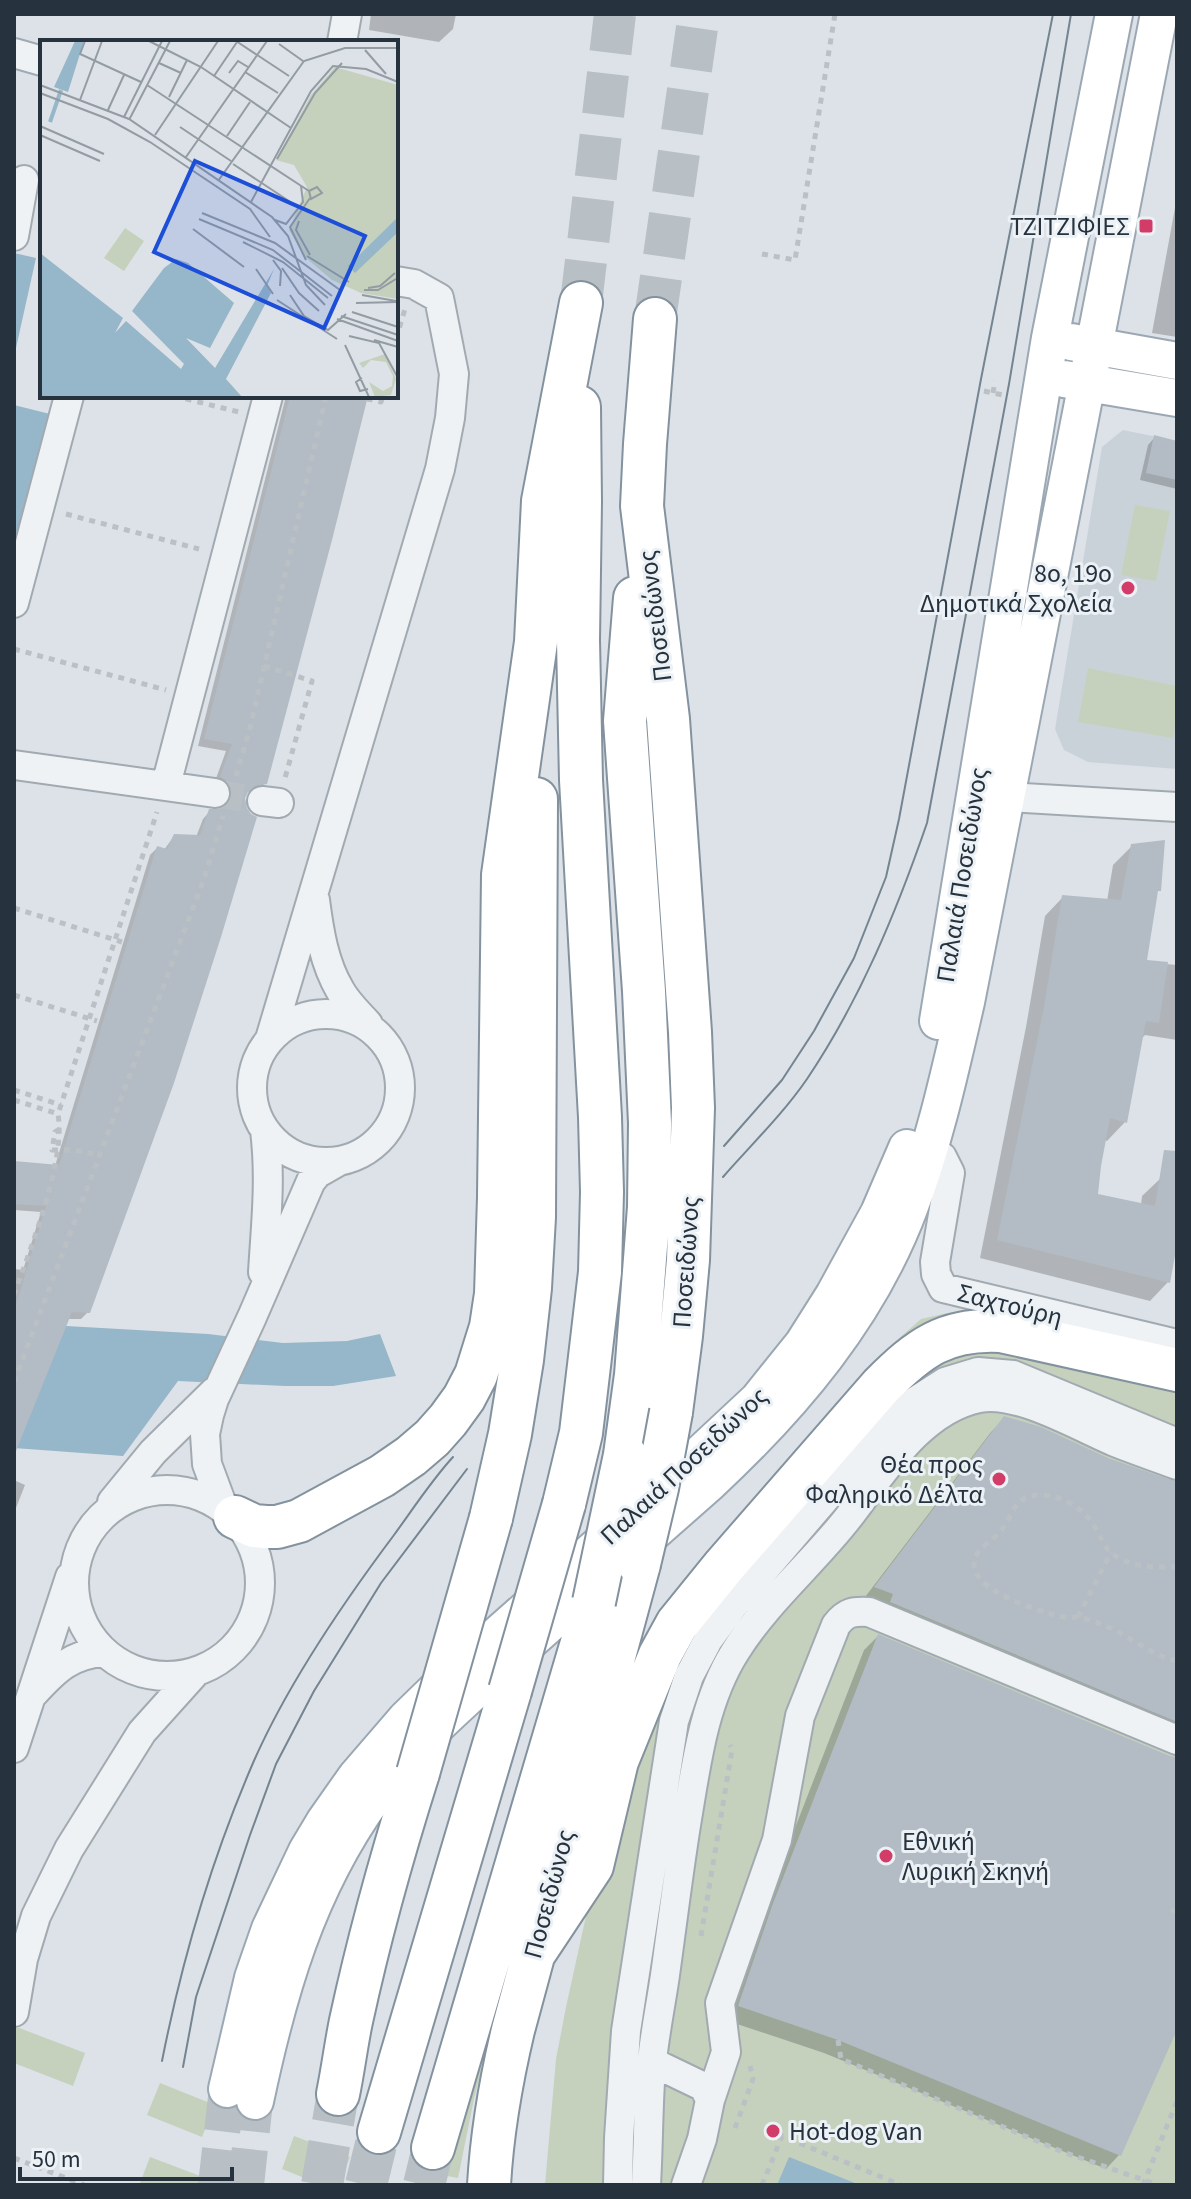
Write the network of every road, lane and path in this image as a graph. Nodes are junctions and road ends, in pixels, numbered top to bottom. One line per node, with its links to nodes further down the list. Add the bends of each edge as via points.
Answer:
1 (347, 14): 5 (street)
2 (835, 14): 10 (path, via 795,260)
3 (1112, 24): 4 (main road); 13 (main road)
4 (1156, 28): 14 (main road)
5 (342, 40)
6 (14, 53): 7 (street)
7 (40, 60)
8 (27, 180): 9 (street)
9 (14, 236)
10 (762, 254)
11 (398, 281): 43 (street, via 439,298 454,374 450,418 440,469)
12 (655, 319): 29 (highway, Ποσειδώνος)
13 (1050, 338): 14 (main road); 16 (main road)
14 (1095, 347): 15 (main road); 18 (main road)
15 (1177, 361)
16 (1044, 376): 18 (main road); 57 (main road, Παλαιά Ποσειδώνος, via 932,1051 908,1147 879,1213 803,1344 758,1400 442,1684 356,1777 307,1851 270,1929 253,1978 241,2095 268,2038 317,1893 373,1797 464,1700 708,1484 790,1402 855,1316 909,1209)
17 (995, 381): 20 (path)
18 (1088, 383): 27 (main road); 40 (main road)
19 (984, 391): 20 (path)
20 (993, 393): 21 (path)
21 (1003, 395)
22 (68, 398): 32 (street)
23 (191, 398): 28 (path)
24 (326, 398): 35 (path)
25 (364, 398): 26 (path)
26 (382, 398)
27 (1177, 398)
28 (265, 407): 31 (street)
29 (642, 506): 83 (highway, Ποσειδώνος, bridge, via 668,719 690,1032 688,1260 657,1488); 93 (highway, bridge, via 625,721 650,1123 636,1375 594,1602)
30 (73, 516): 31 (path)
31 (227, 557): 36 (street)
32 (14, 603)
33 (536, 642): 67 (highway, via 503,875 496,1294 484,1352 448,1420 382,1476 311,1515 277,1527 254,1526); 88 (highway, bridge, via 534,1217 522,1360 491,1518 394,1849); 91 (highway, bridge, via 543,501 579,314 581,780 602,1192 589,1373 564,1504)
34 (14, 649): 36 (path)
35 (264, 666): 39 (path, via 250,728); 41 (path, via 312,681)
36 (190, 696): 38 (street)
37 (14, 765): 38 (street)
38 (166, 785): 39 (street); 45 (path)
39 (225, 794): 58 (path, via 205,876)
40 (1006, 797): 42 (street); 57 (main road, Παλαιά Ποσειδώνος, via 966,1002)
41 (270, 802)
42 (1177, 807)
43 (314, 891): 49 (street, via 327,962 341,992); 50 (street)
44 (14, 908): 45 (path)
45 (118, 941): 47 (path)
46 (14, 995): 47 (path)
47 (89, 1018): 48 (path); 53 (path)
48 (97, 1021)
49 (372, 1030): 50 (street, via 353,1018 308,1015); 59 (street, via 397,1064 398,1106 377,1143)
50 (270, 1039): 56 (street, via 257,1060 252,1083)
51 (14, 1090): 53 (path)
52 (14, 1100): 54 (path)
53 (61, 1105): 54 (path)
54 (58, 1114): 55 (path)
55 (60, 1129): 58 (path, via 52,1150); 61 (path, via 44,1206)
56 (265, 1130): 59 (street, via 297,1156); 60 (street, via 269,1200)
57 (928, 1152): 62 (street, Σαχτούρη, via 942,1157 950,1173 935,1262 943,1288)
58 (98, 1155): 63 (path)
59 (339, 1161): 60 (street, via 311,1181)
60 (262, 1293): 64 (street)
61 (14, 1295)
62 (1176, 1361): 83 (highway, via 977,1330 933,1342 904,1362 677,1624 617,1761 592,1866)
63 (14, 1382)
64 (220, 1386): 67 (street, via 205,1434 207,1464); 68 (street, via 153,1452)
65 (1177, 1443): 98 (street, via 1013,1375 978,1372 945,1382 891,1422 733,1606 689,1676 674,1721 626,2031)
66 (1177, 1465): 87 (street, via 1003,1397 980,1397 950,1407 925,1424 755,1625 722,1678 694,1778)
67 (229, 1512): 68 (street, via 198,1494 170,1489 142,1492 116,1504); 76 (street, via 251,1540 260,1565 261,1593 240,1642 220,1661)
68 (95, 1523): 69 (street)
69 (79, 1550): 73 (street, via 77,1605 87,1631); 77 (street)
70 (1111, 1552): 71 (path, via 1124,1561); 72 (path); 72 (path, via 1071,1503 1043,1495 1018,1503 1001,1532 977,1553 973,1567 978,1580 994,1591 1063,1618)
71 (1177, 1567)
72 (1078, 1617): 74 (path)
73 (104, 1652): 75 (street); 77 (street, via 61,1665)
74 (1177, 1661)
75 (129, 1668): 76 (street, via 151,1675); 78 (street, via 146,1700)
76 (195, 1673): 78 (street)
77 (31, 1697): 81 (street)
78 (142, 1732): 84 (street, via 69,1849 36,1916)
79 (1177, 1740): 86 (street, via 869,1612 845,1614 800,1716 777,1840 720,2003)
80 (729, 1741): 82 (path, via 732,1750)
81 (14, 1748)
82 (701, 1941)
83 (531, 1958): 97 (highway, Ποσειδώνος, via 499,2094)
84 (14, 2012)
85 (838, 2040): 95 (path, via 841,2059)
86 (726, 2052): 89 (street); 92 (path, via 746,2057 753,2079)
87 (652, 2062): 89 (street, via 704,2087); 99 (street)
88 (338, 2094)
89 (710, 2100): 100 (street)
90 (1177, 2101): 95 (path)
91 (379, 2132)
92 (731, 2137)
93 (433, 2148)
94 (14, 2158): 96 (path)
95 (1144, 2183): 103 (path)
96 (84, 2185)
97 (489, 2185)
98 (618, 2185)
99 (646, 2185)
100 (686, 2185)
101 (762, 2185): 102 (path, via 782,2136)
102 (901, 2185)
103 (1158, 2185)

